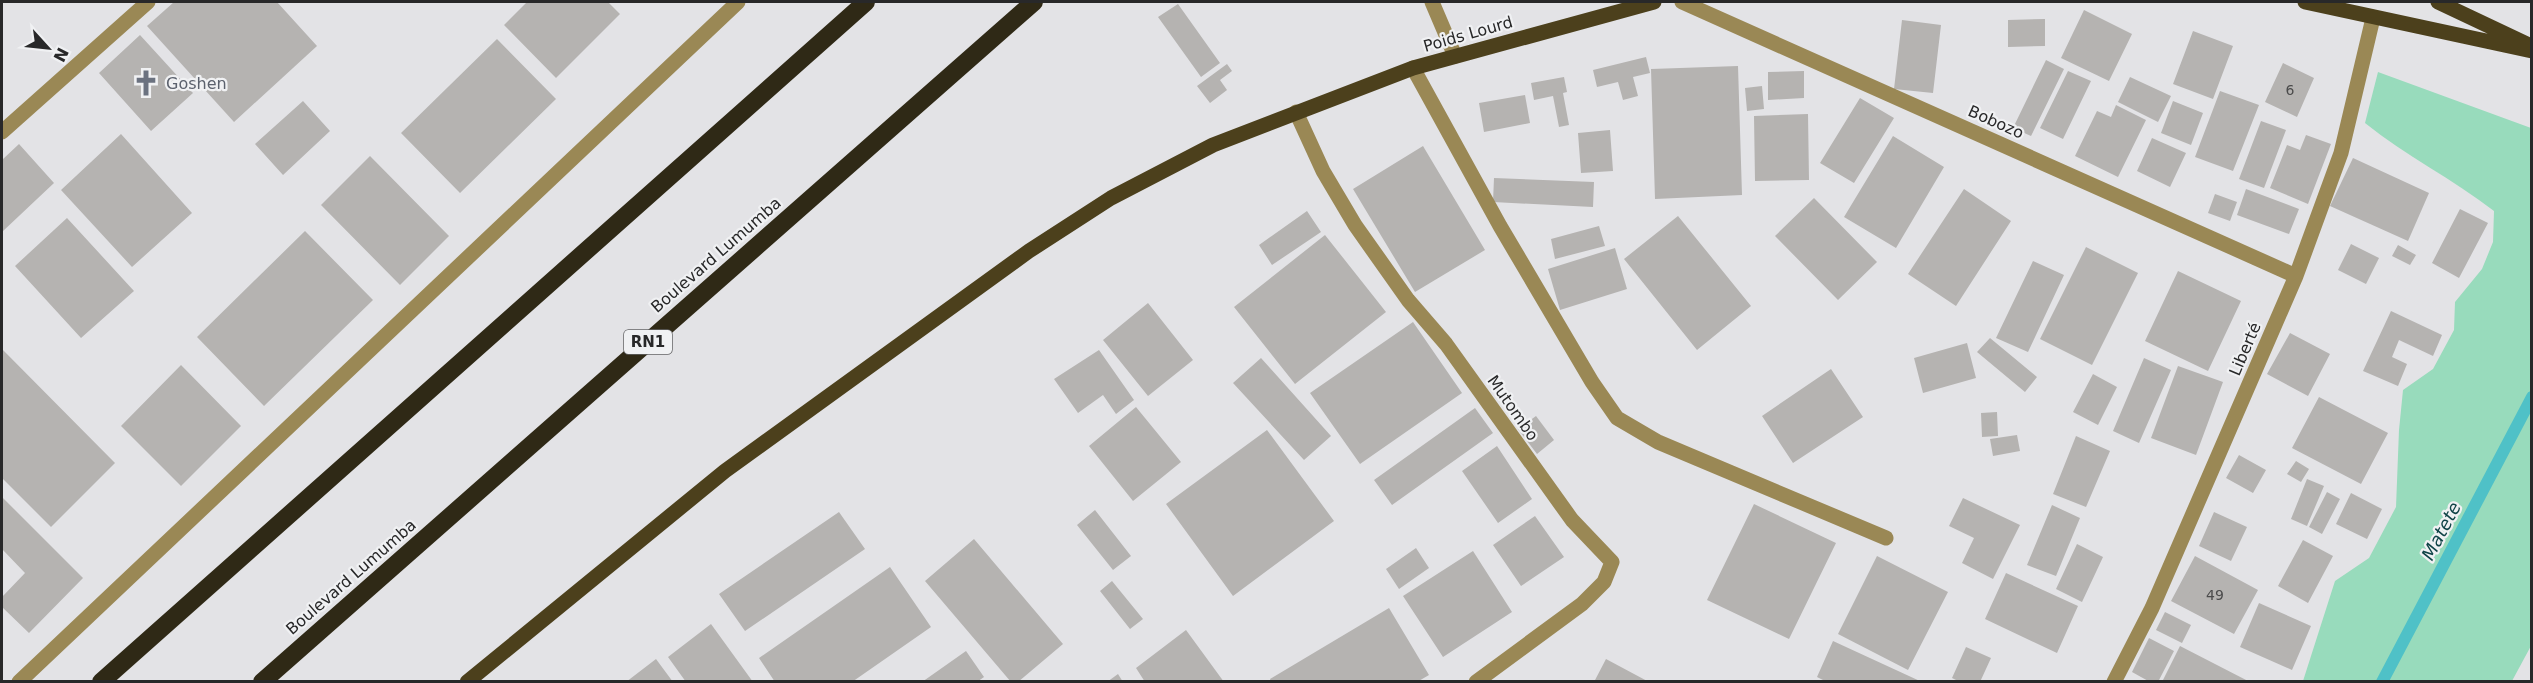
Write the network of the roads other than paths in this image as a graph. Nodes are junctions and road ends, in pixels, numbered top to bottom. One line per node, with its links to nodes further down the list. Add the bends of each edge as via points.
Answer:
1 (148, 2): 16 (street)
2 (738, 2): 19 (street)
3 (866, 2): 20 (highway)
4 (1034, 2): 21 (highway, Boulevard Lumumba / RN1)
5 (1432, 2): 13 (street)
6 (1654, 2): 13 (main road, Poids Lourd)
7 (1682, 2): 17 (street, Bobozo)
8 (2305, 2): 10 (main road)
9 (2438, 2): 11 (main road)
10 (2373, 18): 12 (main road); 17 (street, Liberté, via 2341,153)
11 (2532, 46)
12 (2532, 51)
13 (1455, 56): 14 (main road, Poids Lourd)
14 (1413, 68): 15 (main road, Poids Lourd); 18 (street, via 1500,226 1617,418 1658,442)
15 (1296, 112): 22 (main road, Poids Lourd, via 1214,145 1121,193 1029,251 725,471); 23 (street, Mutombo, via 1354,225 1408,300 1446,344 1572,520 1612,562 1604,582 1582,604)
16 (2, 132)
17 (2296, 276): 24 (street, Liberté, via 2152,608)
18 (1886, 538)
19 (19, 681)
20 (102, 681)
21 (262, 681)
22 (467, 681)
23 (1476, 681)
24 (2114, 681)

